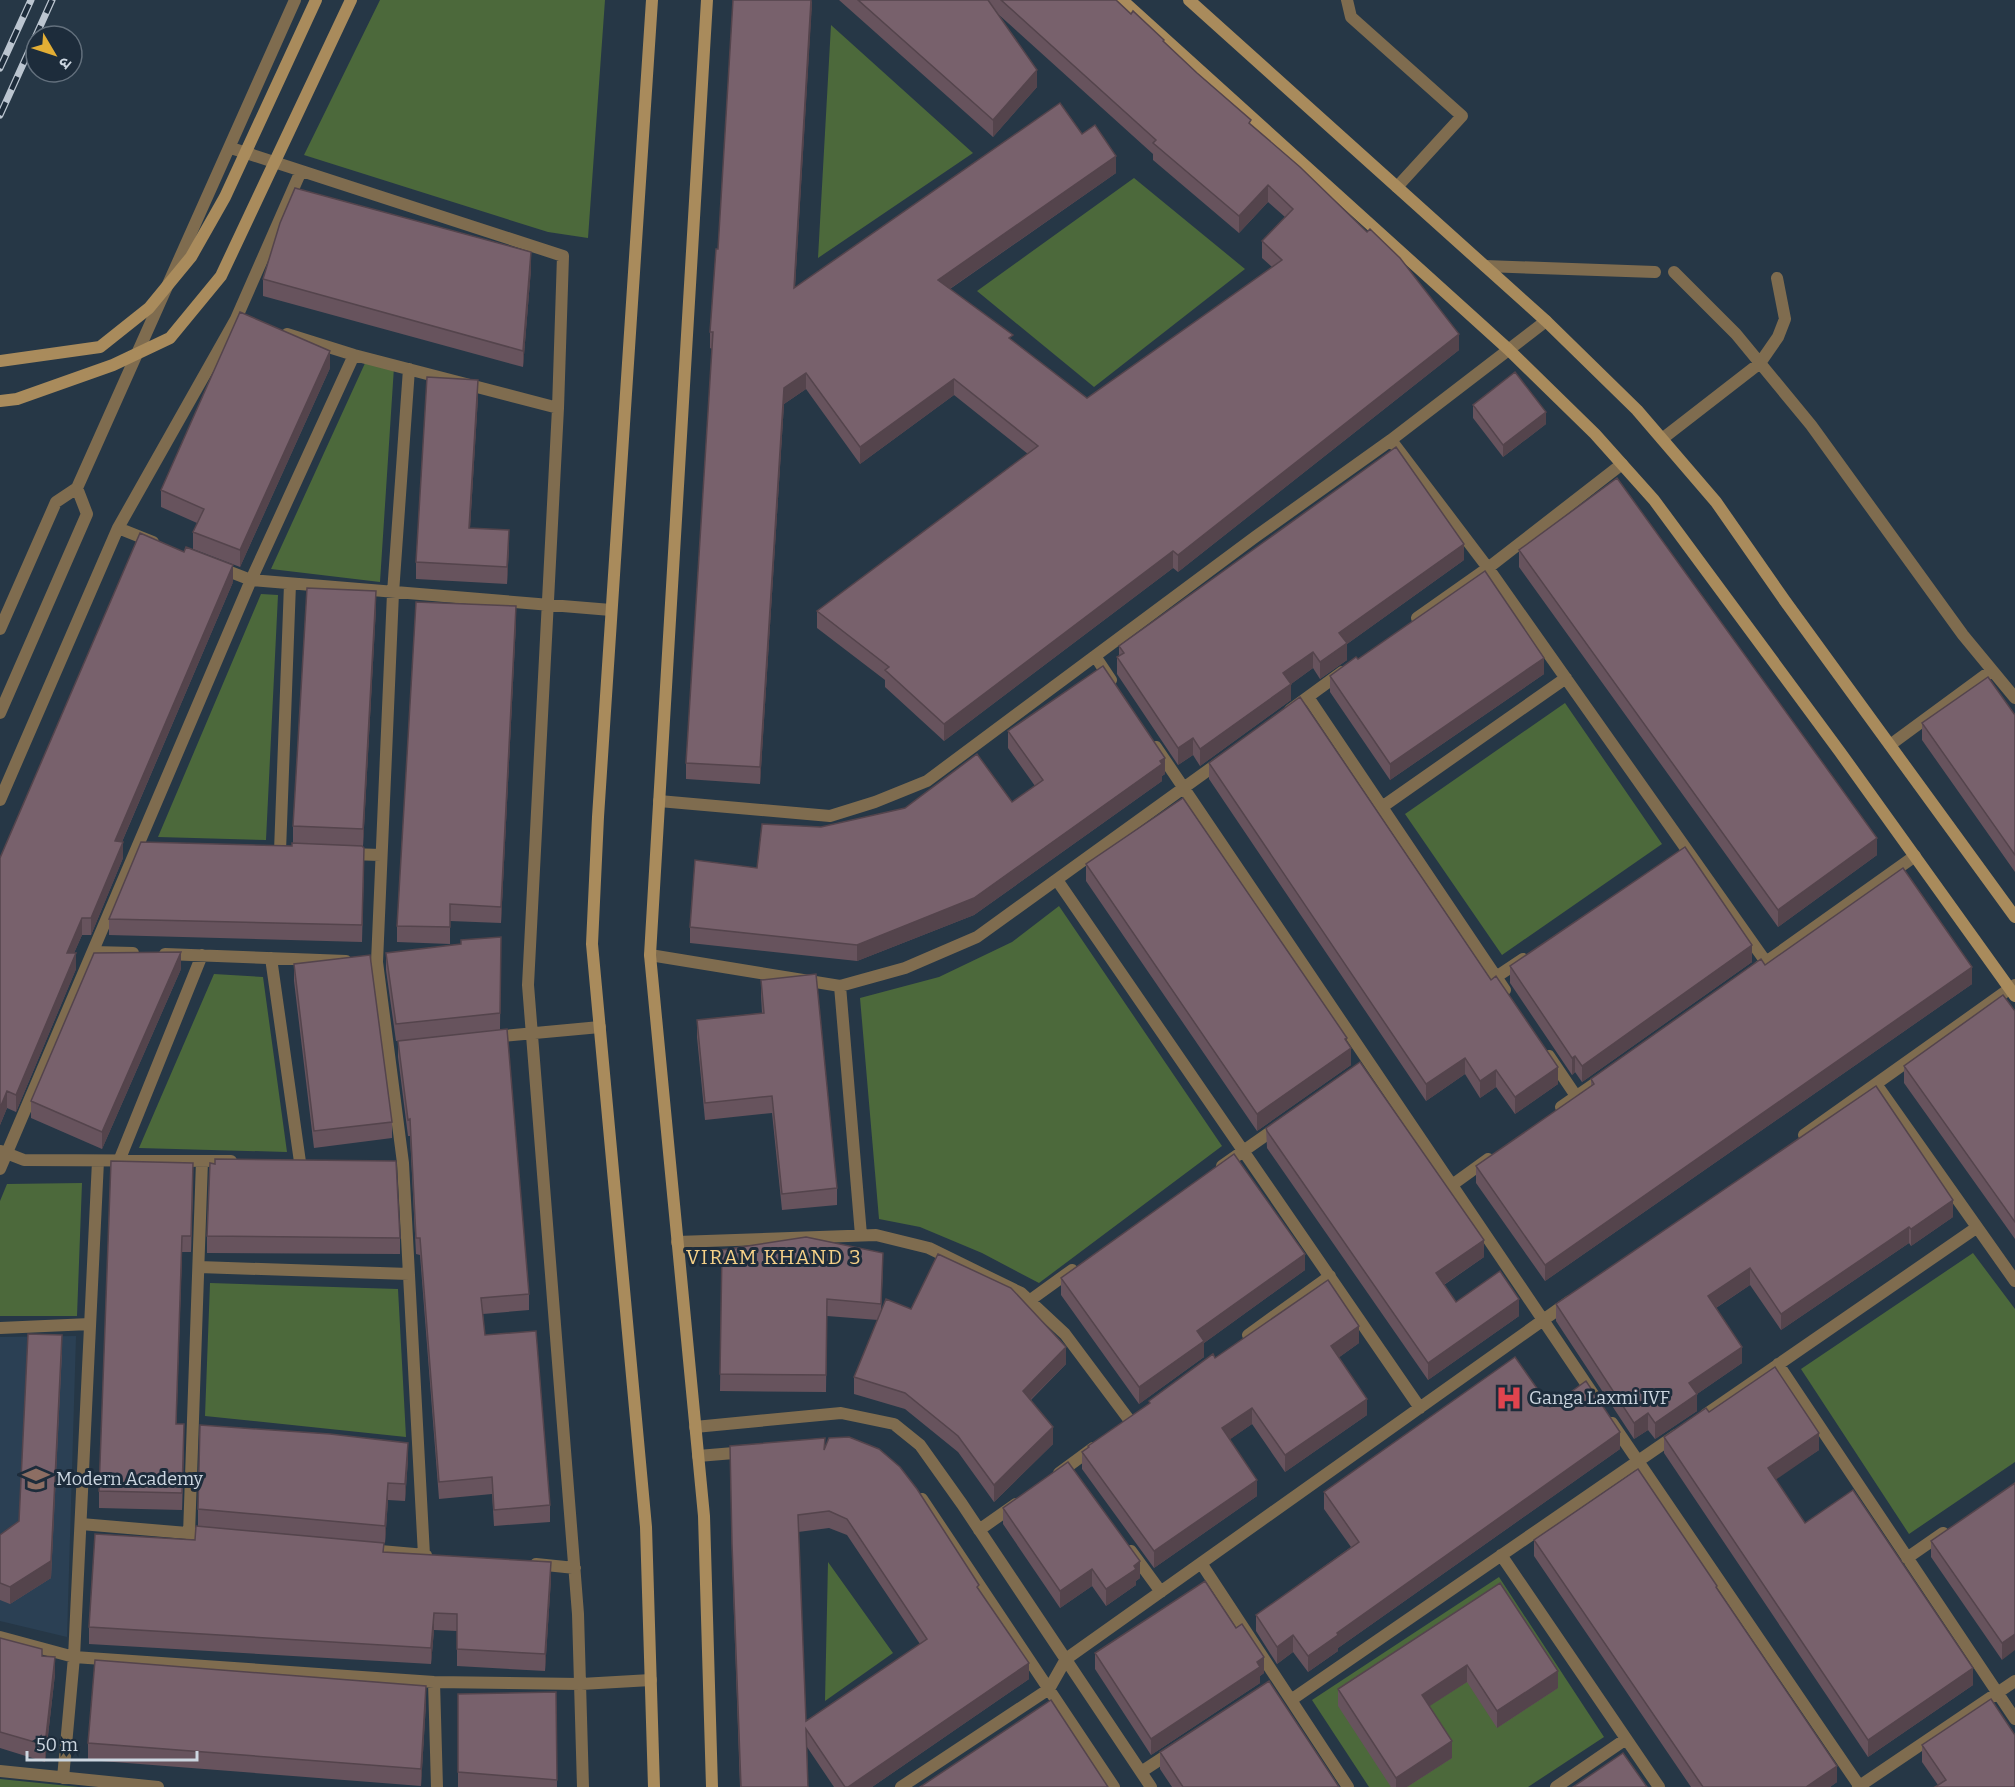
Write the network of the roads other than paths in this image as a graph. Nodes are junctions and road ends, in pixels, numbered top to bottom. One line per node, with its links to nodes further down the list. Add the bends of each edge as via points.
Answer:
1 (295, 0): 9 (street)
2 (316, 0): 20 (street, bridge, via 225,197 191,257 149,308 100,347)
3 (351, 0): 23 (street, bridge, via 221,276 170,338 113,365)
4 (652, 0): 37 (street)
5 (707, 0): 54 (street)
6 (1122, 0): 18 (street)
7 (1190, 0): 11 (street)
8 (1347, 0): 11 (street, via 1352,17 1462,116)
9 (231, 148): 10 (street); 28 (street)
10 (301, 171): 24 (street, via 563,256); 29 (street, via 241,320)
11 (1397, 187): 12 (street)
12 (1485, 266): 13 (street); 16 (street)
13 (1655, 272)
14 (1674, 272): 21 (street)
15 (1777, 278): 21 (street, via 1785,319)
16 (1546, 321): 18 (street); 25 (street)
17 (279, 332): 19 (street)
18 (1508, 349): 26 (street); 27 (street)
19 (354, 355): 22 (street); 33 (street)
20 (0, 361)
21 (1760, 363): 25 (street); 42 (street, via 1811,425)
22 (409, 369): 24 (street); 35 (street)
23 (0, 401)
24 (558, 408): 36 (street)
25 (1662, 439): 50 (street, via 1716,502)
26 (1391, 440): 32 (street); 40 (street)
27 (1622, 464): 32 (street); 59 (street, via 1654,500)
28 (77, 488): 38 (street, via 56,502); 47 (street, via 87,514)
29 (118, 528): 30 (street); 53 (street)
30 (163, 545)
31 (207, 563): 33 (street)
32 (1488, 568): 39 (street); 43 (street)
33 (251, 580): 34 (street); 62 (street, via 144,845)
34 (290, 584): 35 (street); 56 (street)
35 (393, 593): 36 (street); 58 (street)
36 (546, 606): 37 (street); 75 (street, via 528,985)
37 (611, 610): 74 (street, via 592,945)
38 (0, 628)
39 (1402, 629)
40 (1095, 656): 44 (street); 54 (street, via 927,781 875,802 830,816)
41 (1355, 663): 45 (street)
42 (1992, 670): 46 (street); 50 (street)
43 (1566, 678): 55 (street); 68 (street, via 1681,852)
44 (1120, 694)
45 (1308, 697): 48 (street); 55 (street)
46 (2015, 698)
47 (0, 713)
48 (1279, 718)
49 (1152, 741): 52 (street)
50 (1890, 745): 61 (street)
51 (1232, 753): 52 (street)
52 (1184, 788): 60 (street); 94 (street, via 1364,1066)
53 (0, 800)
54 (659, 801): 65 (street)
55 (1382, 807): 70 (street)
56 (280, 851)
57 (336, 853): 58 (street)
58 (381, 855): 67 (street)
59 (1915, 856): 68 (street); 72 (street)
60 (1057, 880): 71 (street, via 977,937 905,968); 84 (street)
61 (2015, 917)
62 (93, 952): 64 (street); 86 (street)
63 (1534, 952): 70 (street)
64 (202, 955): 66 (street); 88 (street)
65 (650, 955): 71 (street); 97 (street)
66 (271, 958): 67 (street); 91 (street)
67 (365, 961): 100 (street, via 394,1049 397,1162)
68 (1766, 962): 69 (street)
69 (1747, 976)
70 (1496, 977): 73 (street)
71 (840, 986): 96 (street)
72 (2013, 990): 79 (street)
73 (1510, 997)
74 (600, 1027): 75 (street); 136 (street, via 646,1527)
75 (532, 1033): 76 (street); 131 (street)
76 (477, 1039)
77 (1543, 1047): 80 (street)
78 (1614, 1070): 80 (street)
79 (1876, 1084): 83 (street); 95 (street)
80 (1576, 1096): 82 (street)
81 (1292, 1117): 84 (street)
82 (1548, 1117)
83 (1791, 1145)
84 (1243, 1151): 93 (street); 101 (street)
85 (1500, 1151): 94 (street)
86 (3, 1152): 87 (street, via 24,1160); 92 (street)
87 (98, 1161): 88 (street); 106 (street)
88 (119, 1161): 89 (street)
89 (202, 1161): 90 (street); 98 (street)
90 (246, 1161)
91 (300, 1162)
92 (0, 1168)
93 (1214, 1171)
94 (1452, 1185): 105 (street)
95 (1976, 1228): 102 (street); 109 (street)
96 (861, 1235): 97 (street); 104 (street, via 929,1248 1021,1293)
97 (677, 1242): 112 (street)
98 (199, 1267): 100 (street); 123 (street, via 199,1429)
99 (1078, 1267): 104 (street)
100 (409, 1274): 126 (street, via 412,1451 430,1555)
101 (1330, 1276): 108 (street); 110 (street)
102 (2015, 1281)
103 (1581, 1293): 105 (street)
104 (1029, 1301): 111 (street, via 1065,1334)
105 (1543, 1320): 110 (street); 116 (street)
106 (90, 1324): 107 (street); 120 (street)
107 (0, 1328)
108 (1235, 1345)
109 (1778, 1365): 116 (street); 128 (street)
110 (1420, 1408): 129 (street)
111 (1131, 1421)
112 (695, 1427): 115 (street); 122 (street, via 841,1413 894,1424 920,1445)
113 (1104, 1440): 117 (street, via 1073,1470)
114 (759, 1450): 115 (street)
115 (698, 1456): 154 (street, via 704,1516)
116 (1638, 1461): 127 (street); 160 (street)
117 (1052, 1478)
118 (915, 1489): 140 (street)
119 (1024, 1498): 122 (street)
120 (81, 1524): 123 (street); 134 (street)
121 (1956, 1524): 128 (street)
122 (980, 1530): 135 (street)
123 (189, 1534): 124 (street)
124 (224, 1537)
125 (1122, 1538): 132 (street)
126 (353, 1548)
127 (1501, 1555): 142 (street); 144 (street)
128 (1907, 1558): 141 (street)
129 (1201, 1563): 132 (street); 142 (street, via 1274,1684)
130 (528, 1564): 131 (street)
131 (575, 1568): 139 (street)
132 (1161, 1592): 135 (street)
133 (0, 1637): 134 (street)
134 (74, 1657): 138 (street); 148 (street)
135 (1066, 1659): 140 (street); 147 (street)
136 (651, 1680): 139 (street); 153 (street)
137 (2015, 1681): 141 (street)
138 (434, 1682): 139 (street); 151 (street)
139 (581, 1684): 152 (street)
140 (1049, 1689): 155 (street); 156 (street)
141 (1997, 1693): 143 (street); 160 (street)
142 (1291, 1700): 149 (street)
143 (2015, 1719)
144 (1626, 1739): 158 (street); 159 (street)
145 (1180, 1746): 147 (street)
146 (0, 1771): 148 (street)
147 (1141, 1772): 157 (street)
148 (63, 1778): 150 (street)
149 (1343, 1785)
150 (158, 1787)
151 (437, 1787)
152 (583, 1787)
153 (654, 1787)
154 (712, 1787)
155 (901, 1787)
156 (1114, 1787)
157 (1151, 1787)
158 (1556, 1787)
159 (1659, 1787)
160 (1859, 1787)

